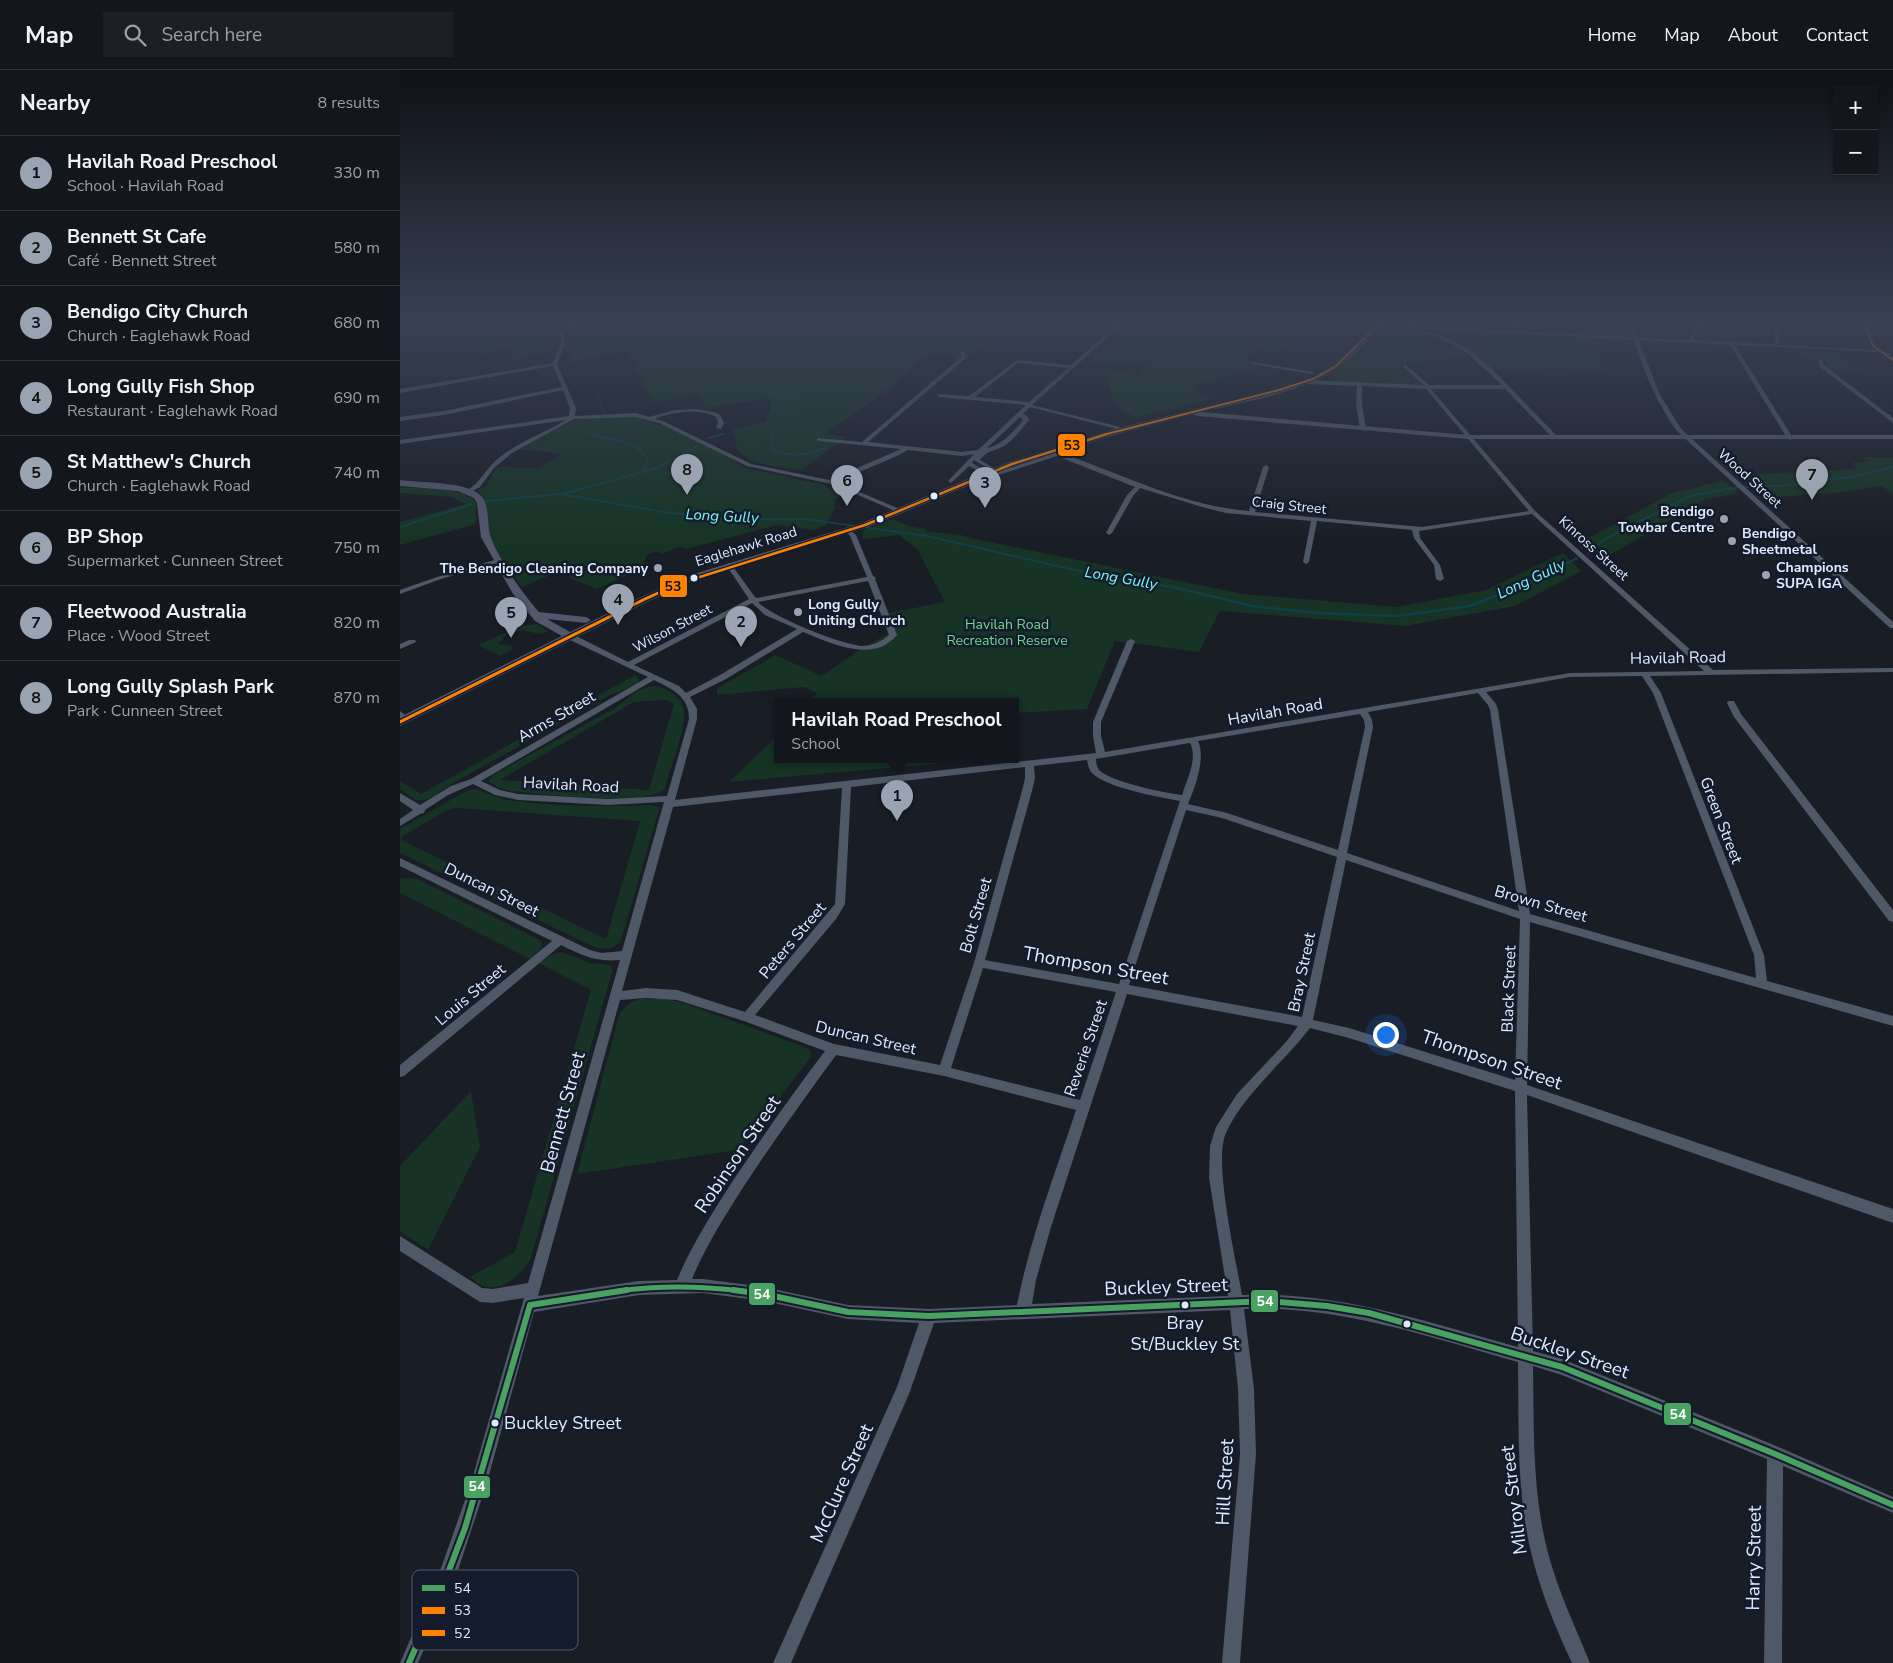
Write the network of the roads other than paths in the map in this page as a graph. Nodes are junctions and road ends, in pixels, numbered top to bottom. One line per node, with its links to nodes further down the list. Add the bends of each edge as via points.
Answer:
1 (532, 394): 21 (street)
2 (568, 394): 19 (street, via 573,408)
3 (921, 394): 33 (street)
4 (975, 394): 15 (street)
5 (1041, 394): 16 (street)
6 (1248, 394): 17 (main road, Eaglehawk Road)
7 (1257, 394): 17 (main road, Eaglehawk Road)
8 (1359, 394): 25 (street)
9 (1432, 394): 27 (street, Kinross Street)
10 (1512, 394): 28 (street)
11 (1659, 394): 29 (street, Wood Street, via 1666,412)
12 (1763, 394): 30 (street)
13 (1859, 394): 22 (street)
14 (939, 395): 15 (street)
15 (970, 398): 16 (street)
16 (1029, 405): 18 (street); 23 (street)
17 (1190, 411): 23 (main road, Eaglehawk Road); 25 (main road, via 1210,416); 35 (main road, Eaglehawk Road)
18 (1019, 414): 36 (street); 36 (street, via 1026,420 1002,445)
19 (572, 418): 20 (street, via 622,415); 32 (street); 45 (street, via 501,460 480,485)
20 (651, 418): 24 (street, via 666,412 709,412 718,416); 42 (street, via 749,464)
21 (400, 420)
22 (1893, 421)
23 (1117, 427): 37 (main road, Eaglehawk Road)
24 (720, 428)
25 (1363, 429): 27 (main road)
26 (1893, 437): 30 (main road)
27 (1468, 438): 28 (main road); 47 (street, Kinross Street)
28 (1556, 438): 29 (main road)
29 (1686, 438): 30 (main road); 64 (street, Wood Street)
30 (1790, 438)
31 (819, 439): 33 (street)
32 (400, 442)
33 (864, 443): 34 (street)
34 (907, 448): 36 (street); 42 (street)
35 (1054, 453): 37 (main road, via 1044,452); 39 (main road, Eaglehawk Road); 40 (street, Eaglehawk Road); 44 (street, Craig Street)
36 (976, 454): 39 (street); 39 (street); 41 (street)
37 (1001, 462): 39 (main road, Eaglehawk Road)
38 (1266, 467): 48 (street)
39 (986, 470): 40 (main road, Eaglehawk Road); 41 (main road, Eaglehawk Road)
40 (974, 479): 46 (main road, Eaglehawk Road)
41 (951, 481): 46 (main road, Eaglehawk Road)
42 (830, 482): 46 (street)
43 (400, 483): 45 (main road)
44 (1139, 486): 48 (street, Craig Street, via 1210,508); 52 (street, via 1130,495)
45 (469, 491): 54 (main road, via 480,500 486,537)
46 (896, 509): 50 (main road, Eaglehawk Road)
47 (1532, 512): 51 (street, Craig Street); 72 (street, Kinross Street)
48 (1251, 514): 49 (street, Craig Street)
49 (1314, 520): 51 (street, Craig Street); 55 (street)
50 (854, 527): 53 (main road, Eaglehawk Road); 58 (street, via 853,535); 63 (main road, Eaglehawk Road, via 710,566 652,588)
51 (1415, 529): 59 (street, via 1438,564)
52 (1109, 533)
53 (752, 558): 56 (main road, Eaglehawk Road); 57 (street)
54 (498, 561): 60 (street); 62 (main road)
55 (1306, 562)
56 (729, 564): 57 (street); 66 (main road, Eaglehawk Road, via 662,590)
57 (738, 576): 61 (street)
58 (872, 578): 61 (street, Wilson Street); 65 (street, via 889,618 892,635 884,642 870,648 853,648)
59 (1440, 579)
60 (400, 592)
61 (754, 600): 65 (street, via 766,612); 70 (street, Wilson Street)
62 (532, 613): 63 (main road, via 564,620); 66 (main road)
63 (586, 620): 66 (main road, Eaglehawk Road)
64 (1893, 626)
65 (802, 629): 76 (street)
66 (566, 634): 70 (street); 79 (main road, Eaglehawk Road); 80 (main road, Eaglehawk Road)
67 (1131, 641): 82 (street, via 1098,722)
68 (412, 642): 69 (street)
69 (400, 647)
70 (628, 665): 74 (street)
71 (1891, 670): 72 (street, Havilah Road)
72 (1710, 672): 73 (street, Havilah Road)
73 (1644, 673): 75 (street, Havilah Road, via 1570,675); 100 (street, Green Street, via 1657,693 1759,955)
74 (654, 677): 76 (street); 85 (street, Arms Street)
75 (1480, 690): 78 (street, Havilah Road); 95 (street, Black Street, via 1494,710)
76 (686, 696): 88 (street, Bennett Street, via 693,719)
77 (1731, 703): 96 (street)
78 (1362, 710): 81 (street, Havilah Road); 92 (street, Bray Street, via 1369,727)
79 (400, 714)
80 (400, 722)
81 (1193, 740): 82 (street, Havilah Road); 89 (street, Reverie Street, via 1198,760)
82 (1101, 756): 83 (street, Havilah Road)
83 (1091, 757): 84 (street, Havilah Road); 89 (street, Brown Street, via 1094,770 1104,777)
84 (1029, 765): 86 (street, Havilah Road); 99 (street, Bolt Street, via 1027,791)
85 (474, 781): 88 (street, Havilah Road, via 511,796); 90 (street, Arms Street, via 460,792)
86 (847, 785): 88 (street, Havilah Road); 103 (street, Peters Street, via 840,904)
87 (400, 796): 90 (street)
88 (669, 802): 98 (street, Bennett Street)
89 (1185, 803): 92 (street, Brown Street); 101 (street, Reverie Street)
90 (421, 811): 91 (street, Arms Street)
91 (400, 823)
92 (1342, 856): 95 (street, Brown Street); 105 (street, Bray Street)
93 (405, 864): 94 (street); 97 (street, Duncan Street)
94 (400, 873)
95 (1525, 916): 100 (street, Brown Street); 109 (street, Black Street)
96 (1893, 918)
97 (560, 940): 98 (street, Duncan Street, via 594,956); 108 (street, Louis Street)
98 (627, 955): 102 (street, Bennett Street)
99 (979, 963): 101 (street, Thompson Street); 107 (street, Bolt Street)
100 (1762, 982): 104 (street, Brown Street)
101 (1122, 990): 105 (street, Thompson Street); 110 (street, Reverie Street)
102 (616, 996): 103 (street, Duncan Street, via 646,993 677,995); 114 (street, Bennett Street)
103 (747, 1017): 106 (street, Duncan Street)
104 (1893, 1021)
105 (1307, 1022): 109 (street, Thompson Street, via 1389,1044); 115 (street, Bray Street, via 1241,1098 1220,1131 1216,1146 1216,1178)
106 (833, 1049): 107 (street, Duncan Street); 113 (street, Robinson Street, via 762,1147 706,1233)
107 (944, 1071): 110 (street, Duncan Street)
108 (400, 1072)
109 (1521, 1088): 111 (street, Thompson Street); 118 (street, Black Street)
110 (1083, 1106): 116 (street, Reverie Street, via 1038,1245)
111 (1893, 1216)
112 (400, 1243): 114 (street, Buckley Street, via 480,1295)
113 (682, 1286): 114 (street, Buckley Street); 117 (street, Buckley Street, via 732,1288 848,1312)
114 (532, 1297): 121 (street, Bennett Street, via 465,1528)
115 (1236, 1303): 116 (street, Buckley Street); 118 (street, Buckley Street, via 1299,1303 1369,1313); 125 (street, Hill Street, via 1246,1389 1248,1454)
116 (1023, 1312): 117 (street, Buckley Street)
117 (929, 1316): 124 (street, McClure Street, via 904,1389)
118 (1526, 1355): 119 (street, Buckley Street); 126 (street, Milroy Street, via 1527,1461 1533,1522 1548,1584)
119 (1775, 1454): 120 (street, Buckley Street); 127 (street, Harry Street)
120 (1893, 1505)
121 (449, 1570)
122 (415, 1650): 123 (street, Bennett Street)
123 (409, 1663)
124 (782, 1663)
125 (1232, 1663)
126 (1581, 1663)
127 (1773, 1663)

